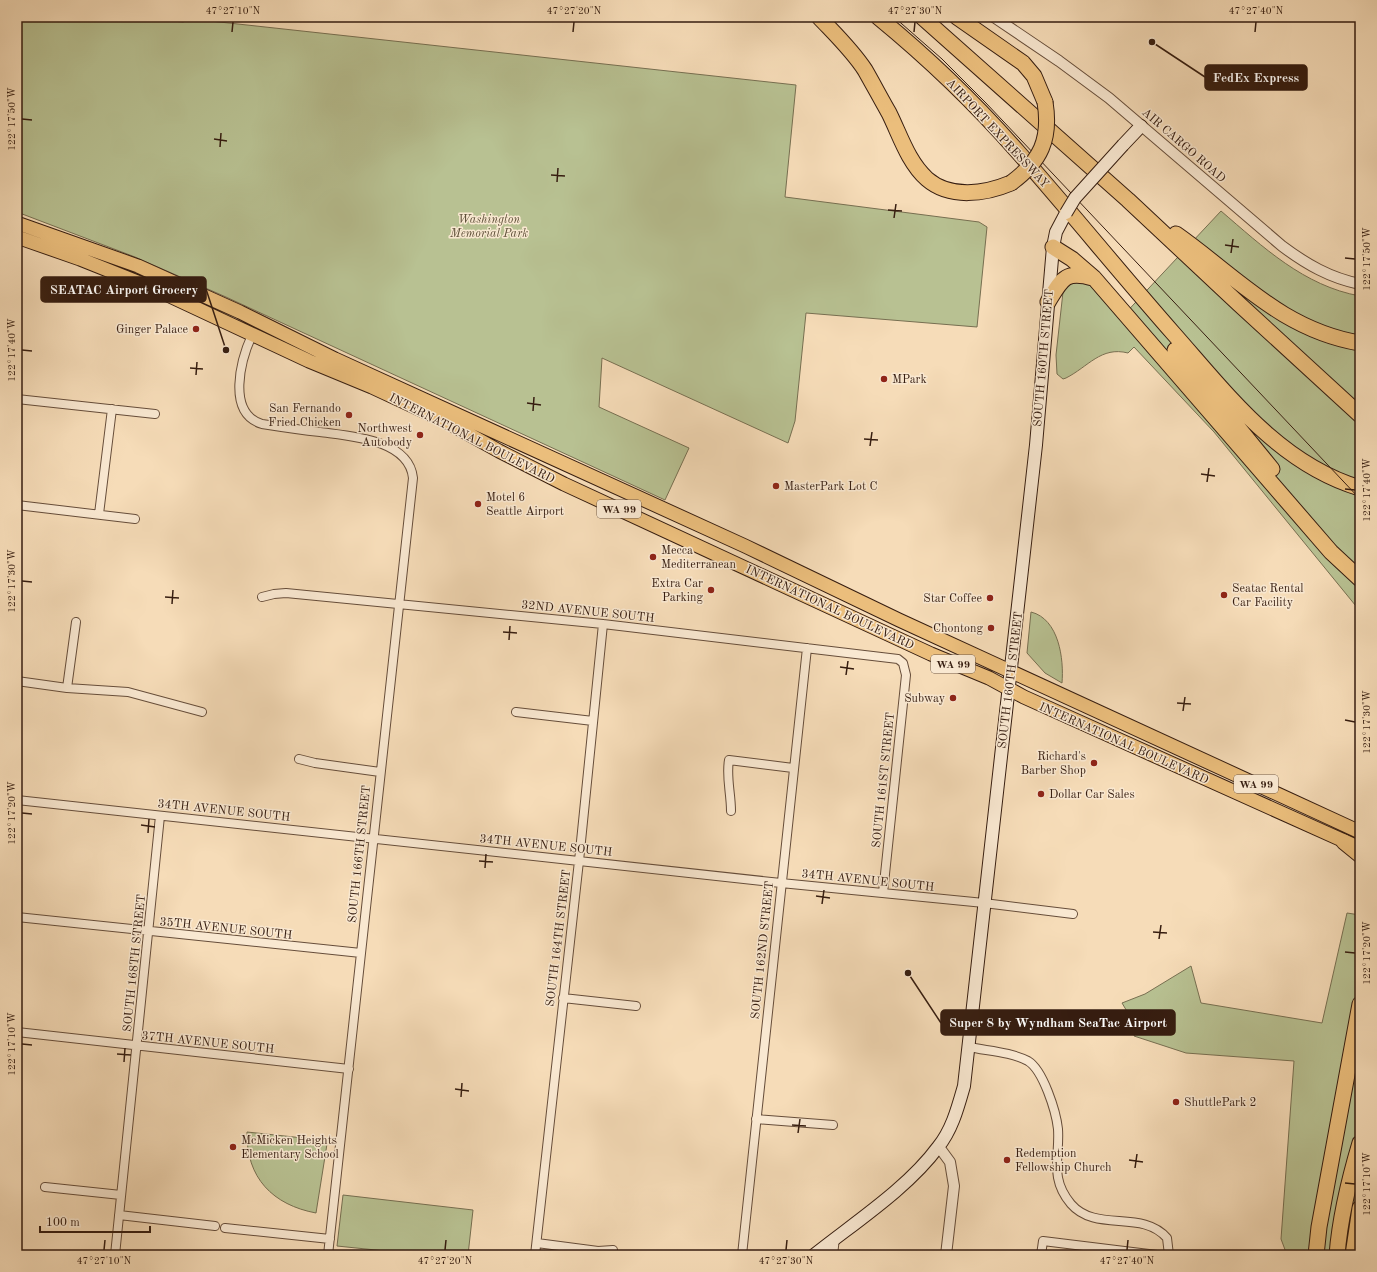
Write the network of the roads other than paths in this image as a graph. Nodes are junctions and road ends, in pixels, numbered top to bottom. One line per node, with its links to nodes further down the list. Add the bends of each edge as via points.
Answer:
1 (819, 17): 4 (highway, bridge, via 844,42 864,69 906,149 927,179 936,185 965,193 995,190 1011,183 1032,166 1042,149 1047,119 1045,102 1034,76 1023,63)
2 (878, 17): 11 (highway, AIRPORT EXPRESSWAY, via 923,55 1018,151)
3 (922, 17): 7 (highway)
4 (957, 17)
5 (994, 17): 6 (street, AIR CARGO ROAD, via 1109,98)
6 (1140, 126): 10 (main road, SOUTH 160TH STREET, bridge, via 1075,198 1061,222); 13 (street, AIR CARGO ROAD, via 1302,261 1324,274)
7 (1128, 200): 17 (highway, via 1276,311 1326,335); 21 (highway)
8 (17, 223): 16 (main road, INTERNATIONAL BOULEVARD / WA 99, via 138,266)
9 (17, 237): 15 (main road, INTERNATIONAL BOULEVARD / WA 99, via 148,286)
10 (1053, 247): 12 (highway); 14 (main road, SOUTH 160TH STREET)
11 (1108, 259): 22 (highway, via 1257,425 1299,459); 26 (highway, via 1120,282)
12 (1094, 278): 14 (highway, via 1079,274 1068,276 1059,284); 26 (highway, via 1331,552)
13 (1360, 284)
14 (1048, 302): 33 (main road, SOUTH 160TH STREET, via 1036,445)
15 (252, 335): 16 (main road, via 263,331); 28 (street, SOUTH 166TH STREET, via 246,346 239,394 244,411 258,423 362,438 384,446 405,458 412,471 413,483); 36 (main road, INTERNATIONAL BOULEVARD / WA 99, via 445,421 499,452 564,484)
16 (287, 335): 33 (main road, INTERNATIONAL BOULEVARD / WA 99)
17 (1360, 343)
18 (17, 399): 19 (street)
19 (112, 409): 20 (street); 24 (street)
20 (155, 414)
21 (1360, 414)
22 (1360, 488)
23 (17, 506): 24 (street)
24 (99, 514): 25 (street)
25 (135, 519)
26 (1360, 579)
27 (262, 597): 28 (street, 32ND AVENUE SOUTH, via 286,593)
28 (400, 604): 30 (street, 32ND AVENUE SOUTH); 42 (street, SOUTH 166TH STREET)
29 (76, 622): 35 (street)
30 (603, 624): 31 (street, 32ND AVENUE SOUTH); 39 (street, SOUTH 164TH STREET)
31 (807, 648): 32 (street, 32ND AVENUE SOUTH, via 892,658 903,663); 41 (street, SOUTH 162ND STREET)
32 (906, 668): 53 (street, SOUTH 161ST STREET)
33 (1011, 671): 36 (main road, SOUTH 160TH STREET); 46 (main road, INTERNATIONAL BOULEVARD / WA 99)
34 (17, 682): 35 (street)
35 (67, 688): 37 (street, via 128,692)
36 (1009, 689): 48 (main road, INTERNATIONAL BOULEVARD / WA 99); 54 (main road, SOUTH 160TH STREET)
37 (202, 712)
38 (516, 712): 39 (street)
39 (594, 721): 51 (street, SOUTH 164TH STREET)
40 (299, 759): 42 (street)
41 (793, 768): 44 (street, via 729,760 726,775); 52 (street, SOUTH 162ND STREET)
42 (380, 772): 47 (street, SOUTH 166TH STREET)
43 (17, 800): 45 (street, 34TH AVENUE SOUTH)
44 (731, 811)
45 (160, 816): 47 (street, 34TH AVENUE SOUTH); 57 (street, SOUTH 168TH STREET)
46 (1360, 832)
47 (373, 838): 51 (street, 34TH AVENUE SOUTH); 58 (street, SOUTH 166TH STREET)
48 (1344, 842): 49 (main road, INTERNATIONAL BOULEVARD / WA 99); 50 (highway)
49 (1360, 847)
50 (1360, 855)
51 (579, 861): 52 (street, 34TH AVENUE SOUTH); 59 (street, SOUTH 164TH STREET)
52 (781, 883): 53 (street, 34TH AVENUE SOUTH); 66 (street, SOUTH 162ND STREET)
53 (883, 893): 54 (street, 34TH AVENUE SOUTH)
54 (984, 903): 55 (street, 34TH AVENUE SOUTH); 64 (main road, SOUTH 160TH STREET)
55 (1073, 914)
56 (17, 917): 57 (street, 35TH AVENUE SOUTH)
57 (148, 932): 58 (street, 35TH AVENUE SOUTH); 63 (street, SOUTH 168TH STREET)
58 (361, 953): 65 (street, SOUTH 166TH STREET)
59 (563, 998): 61 (street); 78 (street, SOUTH 164TH STREET)
60 (1360, 1004): 90 (highway)
61 (636, 1006)
62 (17, 1032): 63 (street, 37TH AVENUE SOUTH)
63 (138, 1046): 65 (street, 37TH AVENUE SOUTH); 71 (street, SOUTH 168TH STREET)
64 (969, 1047): 69 (main road, SOUTH 160TH STREET, via 964,1086 958,1107); 89 (street, via 1013,1056 1027,1061 1040,1072 1058,1127 1057,1176 1065,1197 1072,1205 1085,1215 1097,1219 1148,1224 1156,1228 1167,1238)
65 (349, 1069): 77 (street, SOUTH 166TH STREET)
66 (756, 1119): 67 (street); 83 (street, SOUTH 162ND STREET)
67 (833, 1125)
68 (1360, 1143): 91 (highway, via 1339,1230)
69 (939, 1147): 76 (main road, SOUTH 160TH STREET, via 913,1176); 86 (street, via 950,1162 954,1186)
70 (45, 1187): 71 (street)
71 (122, 1195): 73 (street, SOUTH 168TH STREET)
72 (1360, 1208): 92 (highway)
73 (119, 1215): 74 (street); 80 (street, SOUTH 168TH STREET)
74 (215, 1226)
75 (225, 1228): 77 (street)
76 (835, 1238): 84 (main road, SOUTH 160TH STREET); 85 (street)
77 (330, 1239): 81 (street, SOUTH 166TH STREET)
78 (536, 1243): 79 (street, via 598,1251); 82 (street, SOUTH 164TH STREET)
79 (613, 1250)
80 (114, 1255)
81 (328, 1255)
82 (535, 1255)
83 (742, 1255)
84 (814, 1255)
85 (833, 1255)
86 (946, 1255)
87 (1041, 1255): 88 (street, via 1043,1241)
88 (1157, 1255)
89 (1169, 1255)
90 (1316, 1255)
91 (1337, 1255)
92 (1353, 1255)

